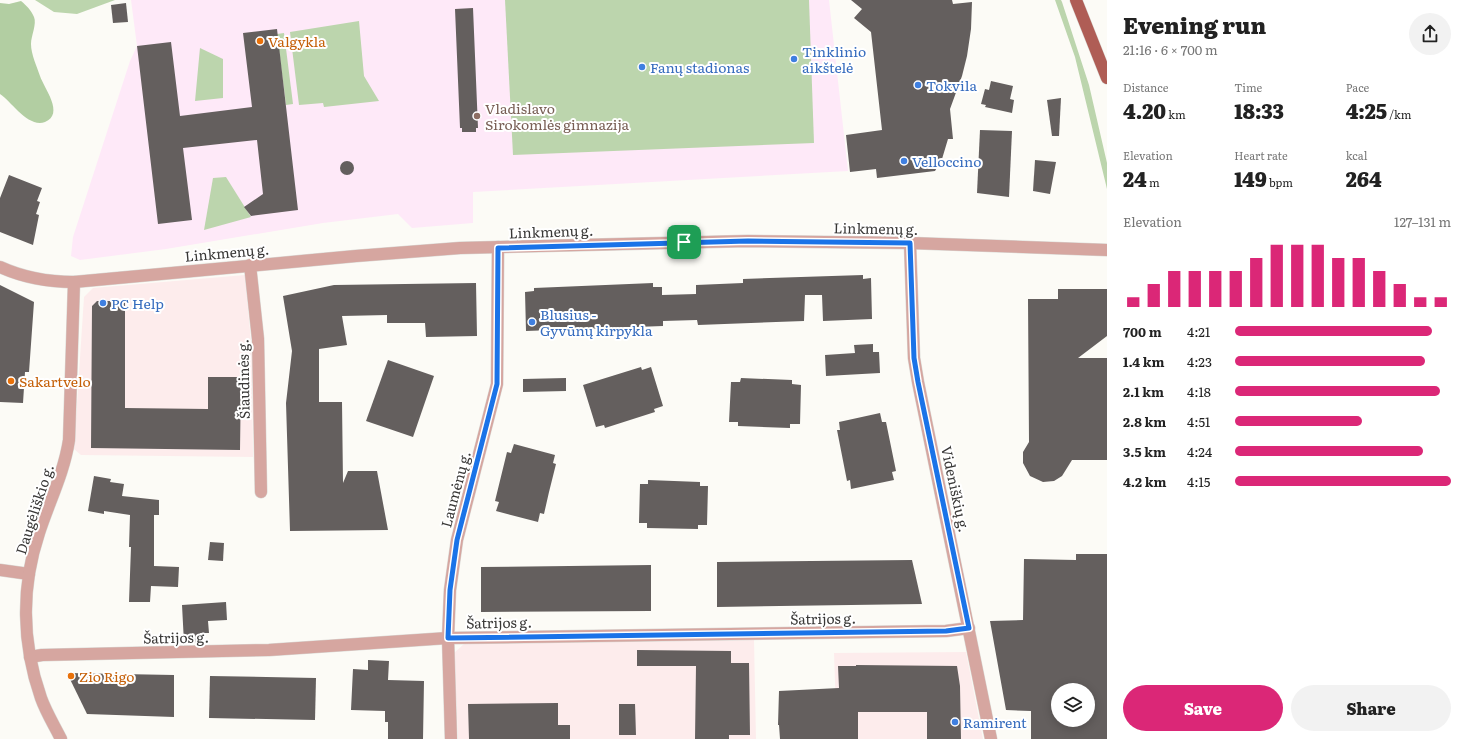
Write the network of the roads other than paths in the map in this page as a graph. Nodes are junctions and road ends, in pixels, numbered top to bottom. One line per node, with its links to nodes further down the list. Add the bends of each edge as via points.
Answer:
1 (1076, 0): 2 (main road)
2 (1107, 78)
3 (910, 243): 4 (street, Linkmenų g., via 748,241); 5 (street, Linkmenų g.); 12 (street, Videniškių g., via 918,382)
4 (498, 248): 6 (street, Linkmenų g., via 452,249); 13 (street, Laumėnų g., via 497,384 457,540 450,590)
5 (1107, 250)
6 (250, 265): 8 (street, Linkmenų g.); 9 (street, Šiaudinės g., via 258,339)
7 (0, 267): 8 (street, Linkmenų g., via 35,279)
8 (74, 282): 11 (street, Daugėliškio g., via 69,440 66,462 39,534)
9 (261, 492)
10 (0, 570): 11 (street)
11 (29, 574): 14 (street, Daugėliškio g., via 26,600)
12 (969, 628): 13 (street, Šatrijos g., via 946,631); 17 (street, Videniškių g.)
13 (448, 638): 14 (street, Šatrijos g., via 269,650); 16 (street, Laumėnų g.)
14 (30, 657): 15 (street, Daugėliškio g., via 42,699)
15 (61, 739)
16 (451, 739)
17 (991, 739)

